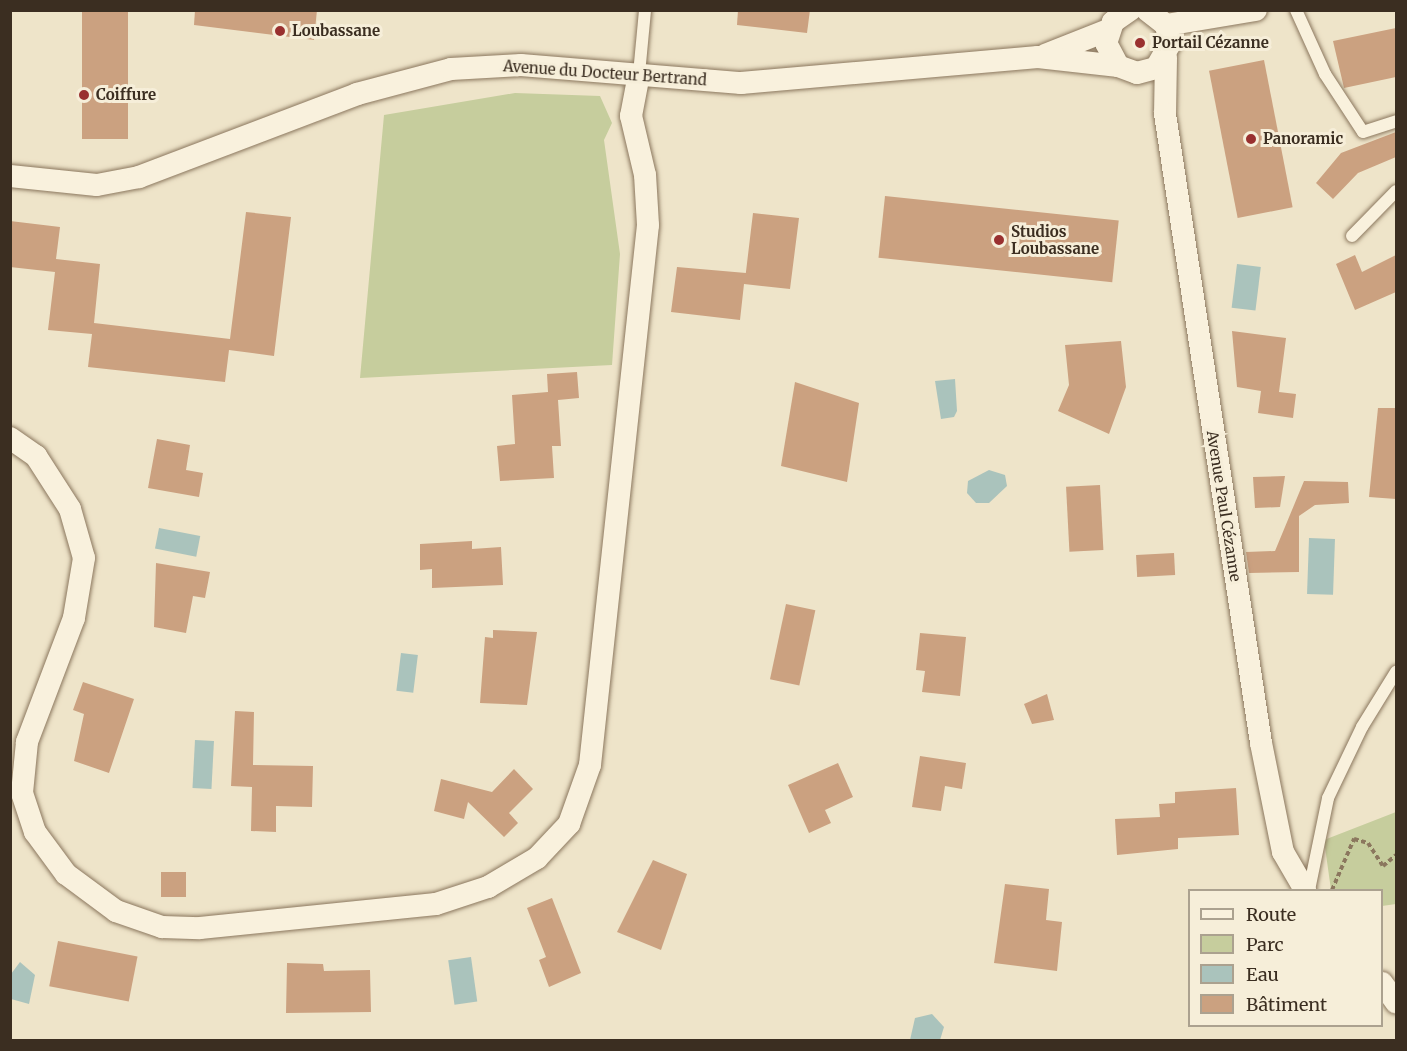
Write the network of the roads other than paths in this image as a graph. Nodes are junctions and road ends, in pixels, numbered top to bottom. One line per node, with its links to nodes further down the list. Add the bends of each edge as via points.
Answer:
1 (645, 10): 8 (lane)
2 (1256, 10): 5 (street, via 1212,22)
3 (1296, 10): 10 (lane, via 1324,74 1363,132)
4 (1119, 17): 6 (street, Avenue du Docteur Bertrand); 7 (street, via 1108,50)
5 (1159, 27): 7 (street, via 1150,71); 9 (street, Avenue Paul Cézanne)
6 (1038, 57): 7 (street, Avenue du Docteur Bertrand); 8 (street, Avenue du Docteur Bertrand, via 780,83)
7 (1124, 69): 9 (street)
8 (639, 74): 11 (street, Avenue du Docteur Bertrand, via 521,65 451,69 357,94 139,177 97,185); 14 (street, via 630,116 645,175 648,225 590,765 569,824 537,858 488,887 436,903 190,928 162,927 116,911 66,874 35,832 22,794 27,742 74,618 84,558 70,509 36,456)
9 (1165, 114): 16 (street, Avenue Paul Cézanne, via 1261,743 1283,852)
10 (1396, 121)
11 (10, 176)
12 (1396, 191): 13 (lane)
13 (1352, 236)
14 (10, 438)
15 (1396, 672): 17 (lane, via 1362,726 1328,798)
16 (1306, 889)
17 (1307, 889)
18 (1383, 984): 19 (street)
19 (1396, 1002)

